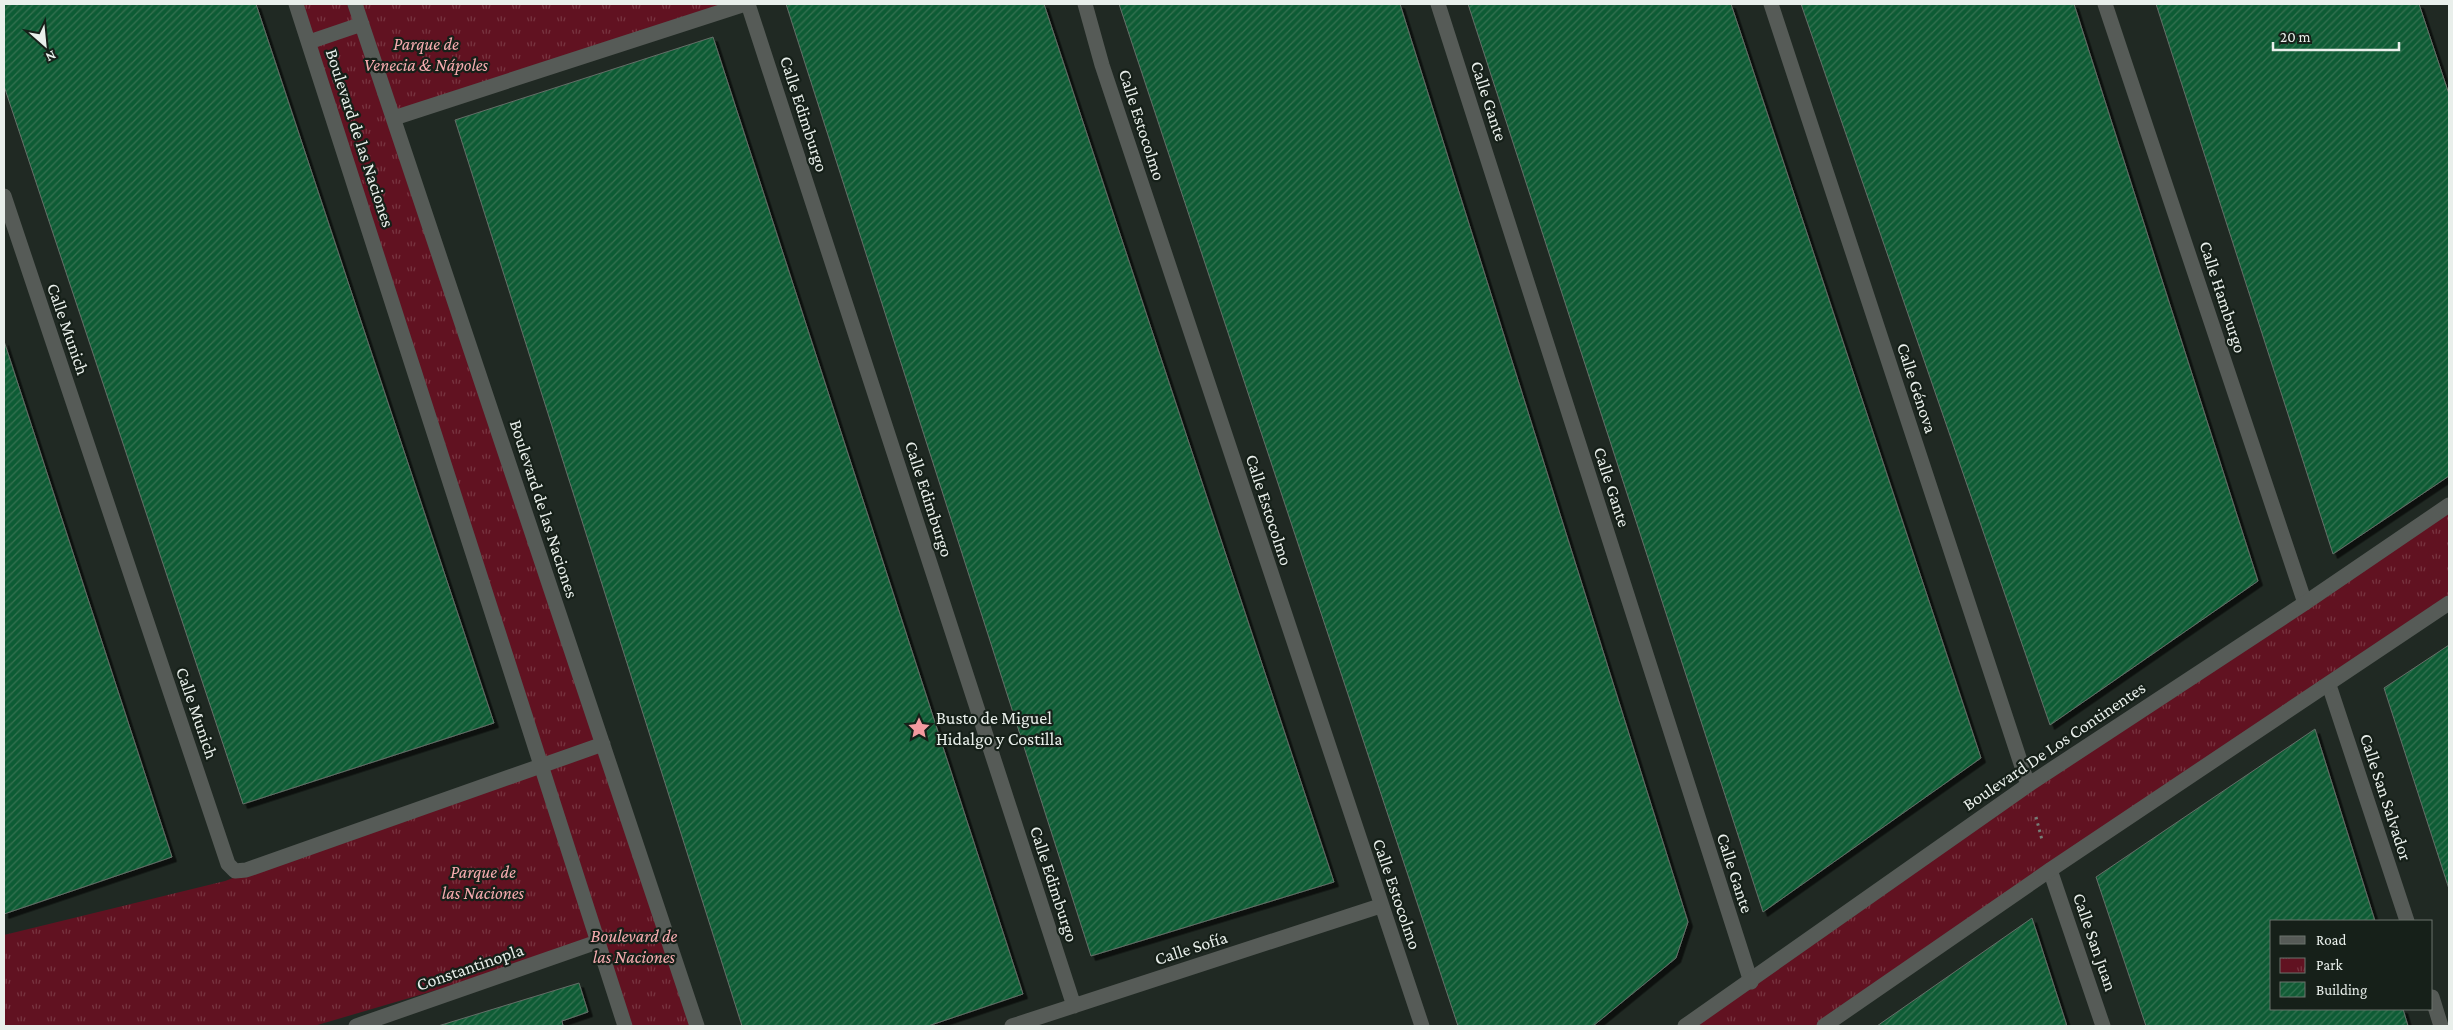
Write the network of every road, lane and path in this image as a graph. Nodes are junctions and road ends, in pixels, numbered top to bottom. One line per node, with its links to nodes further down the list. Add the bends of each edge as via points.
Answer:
1 (296, 4): 9 (street, Boulevard de las Naciones)
2 (355, 4): 8 (street, Boulevard de las Naciones)
3 (747, 4): 10 (street, Calle Edimburgo); 25 (street, Calle Edimburgo)
4 (1085, 4): 20 (street, Calle Estocolmo, via 1102,65)
5 (1438, 4): 23 (street, Calle Gante)
6 (1770, 4): 18 (street, Calle Génova)
7 (2105, 4): 13 (street, Calle Hamburgo)
8 (362, 24): 9 (street); 10 (street, Boulevard de las Naciones)
9 (309, 42): 17 (street, Boulevard de las Naciones)
10 (394, 118): 16 (street, Boulevard de las Naciones)
11 (4, 196): 17 (street, Calle Munich, via 228,864 235,871 246,870)
12 (2449, 505): 13 (street, Boulevard De Los Continentes)
13 (2305, 603): 18 (street, Boulevard De Los Continentes)
14 (2449, 603): 15 (street)
15 (2329, 684): 19 (street); 21 (street, Calle San Salvador)
16 (603, 744): 17 (street, Calle Munich); 28 (street, Boulevard de las Naciones)
17 (540, 765): 22 (street, Boulevard de las Naciones)
18 (2028, 785): 19 (path); 23 (street, Boulevard De Los Continentes)
19 (2050, 870): 32 (street); 33 (street, Calle San Juan)
20 (1380, 906): 25 (street, Calle Sofía); 30 (street, Calle Estocolmo)
21 (2407, 920)
22 (597, 942): 26 (street, Constantinopla); 27 (street, Boulevard de las Naciones)
23 (1750, 982): 31 (street, Boulevard De Los Continentes)
24 (2433, 1000): 34 (street)
25 (1074, 1006): 29 (street, Calle Sofía)
26 (356, 1026)
27 (625, 1026)
28 (697, 1026)
29 (1012, 1026)
30 (1422, 1026)
31 (1686, 1026)
32 (1824, 1026)
33 (2103, 1026)
34 (2441, 1026)

